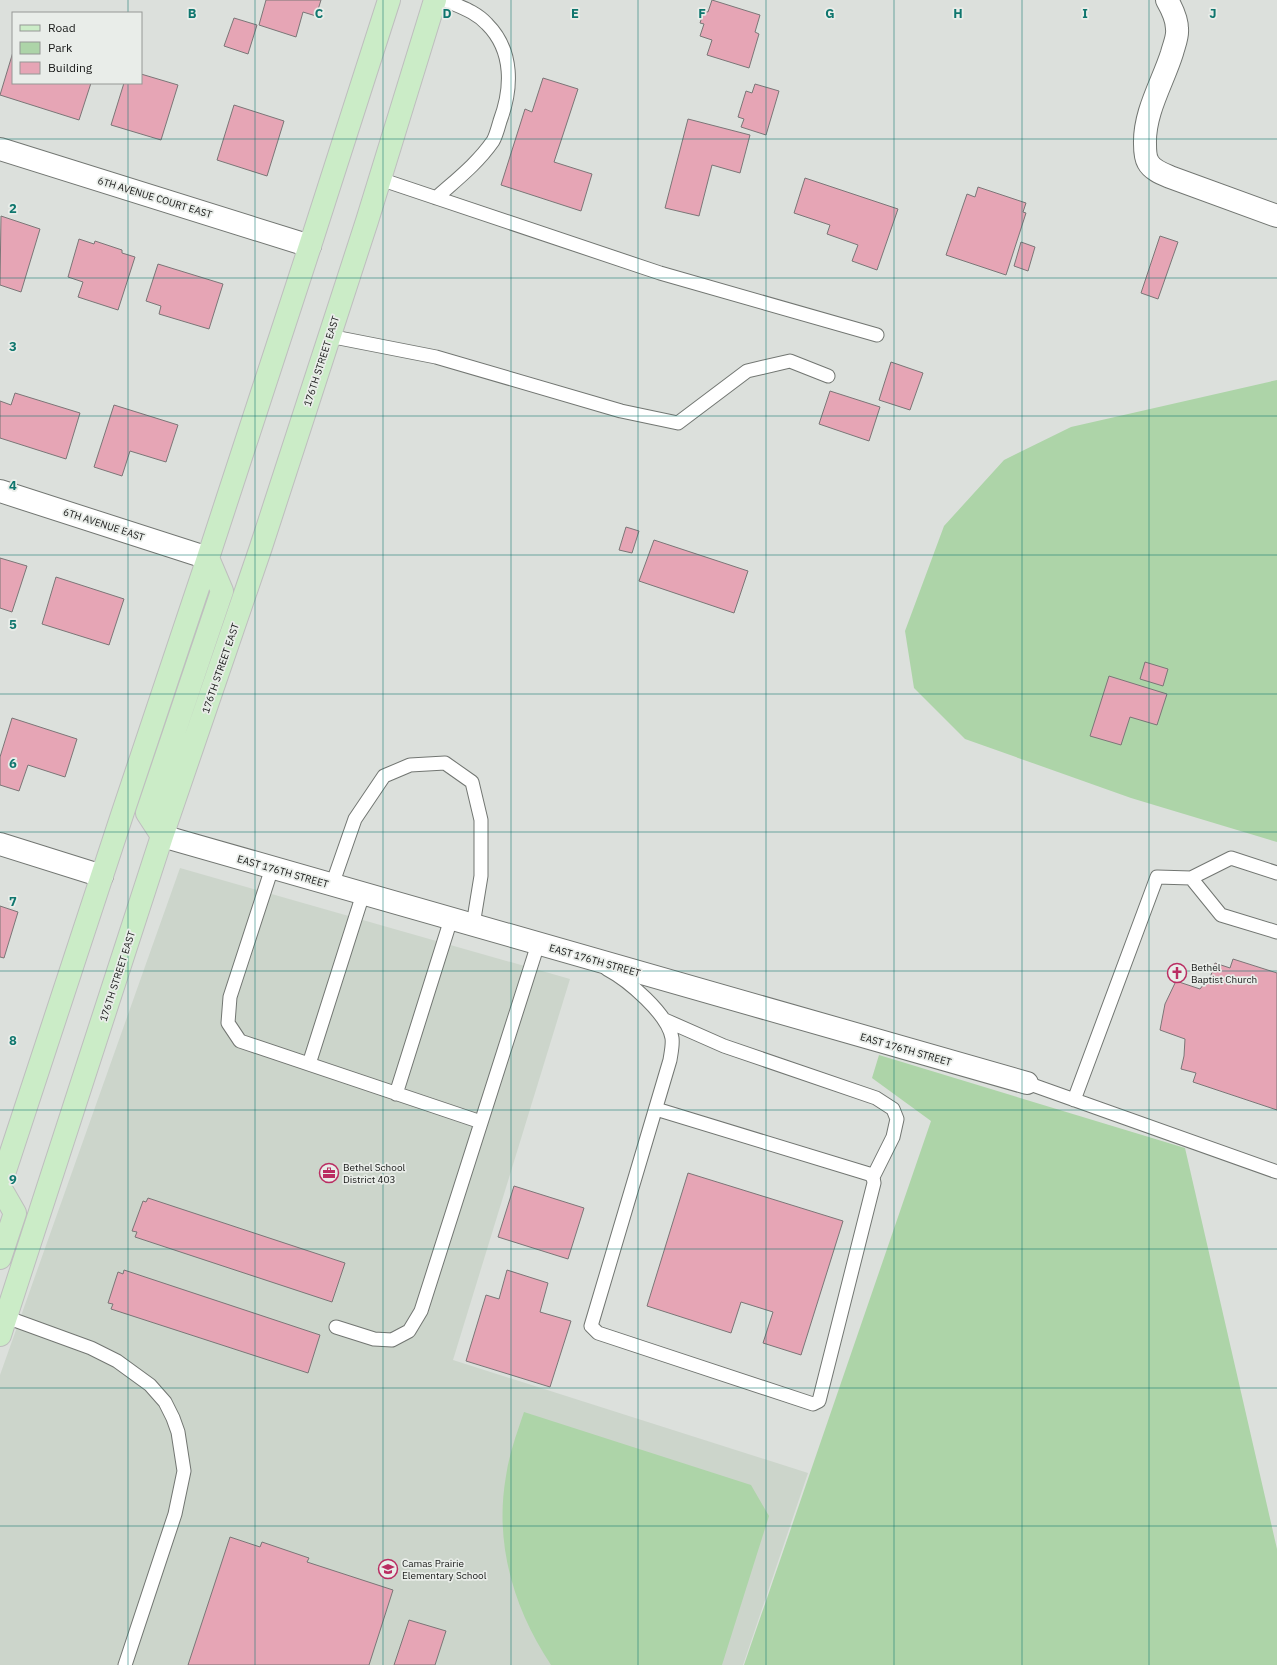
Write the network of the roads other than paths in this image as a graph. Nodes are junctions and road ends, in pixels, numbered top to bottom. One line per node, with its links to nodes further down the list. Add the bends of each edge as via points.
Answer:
1 (388, 0): 9 (main road)
2 (435, 0): 6 (main road, 176TH STREET EAST)
3 (445, 0): 7 (lane, via 472,11 488,24 505,53 509,87 494,140 476,163)
4 (1171, 1): 8 (street, via 1178,28 1145,134 1148,162 1155,170 1170,177)
5 (0, 148): 9 (street, 6TH AVENUE COURT EAST)
6 (380, 179): 7 (lane); 11 (main road, 176TH STREET EAST)
7 (436, 198): 10 (lane, via 660,273)
8 (1277, 216)
9 (310, 246): 14 (main road)
10 (877, 335)
11 (329, 336): 12 (lane, via 436,357 621,411 678,423 747,371 790,361); 15 (main road, 176TH STREET EAST, via 261,546)
12 (828, 376)
13 (0, 491): 14 (street, 6TH AVENUE EAST)
14 (208, 558): 15 (main road, via 222,591 147,813); 19 (main road)
15 (162, 836): 17 (street, EAST 176TH STREET); 39 (main road, 176TH STREET EAST)
16 (0, 844): 19 (street)
17 (272, 868): 21 (street, EAST 176TH STREET); 29 (lane, via 230,997 228,1023 240,1041)
18 (1277, 873): 20 (lane, via 1231,858)
19 (102, 876): 37 (main road)
20 (1191, 878): 25 (lane, via 1221,915); 32 (lane, via 1157,877)
21 (332, 885): 22 (street, EAST 176TH STREET); 24 (lane, via 355,819 384,776 410,765 445,763 472,782 481,820 481,876)
22 (363, 894): 23 (street, EAST 176TH STREET); 29 (lane)
23 (451, 919): 24 (street, EAST 176TH STREET); 31 (lane)
24 (472, 925): 26 (street, EAST 176TH STREET)
25 (1277, 932)
26 (538, 944): 27 (street, EAST 176TH STREET); 34 (lane)
27 (585, 957): 28 (lane, via 613,972 634,988); 30 (street, EAST 176TH STREET)
28 (665, 1020): 33 (lane, via 672,1038 670,1060); 36 (lane, via 724,1046 876,1098 893,1109 898,1119 893,1137)
29 (309, 1064): 31 (lane)
30 (1027, 1084): 32 (lane)
31 (396, 1094): 34 (lane)
32 (1074, 1100): 35 (lane)
33 (656, 1109): 36 (lane); 36 (lane, via 591,1326 598,1333 813,1404 819,1401 874,1183)
34 (481, 1122): 40 (lane, via 421,1311 409,1331 392,1340 374,1340)
35 (1277, 1172)
36 (873, 1177)
37 (0, 1186): 38 (main road, via 15,1213)
38 (0, 1258)
39 (3, 1326): 41 (lane, via 90,1348 117,1361 150,1385 165,1402 173,1418 180,1440 184,1470 180,1495)
40 (336, 1327)
41 (125, 1665)

